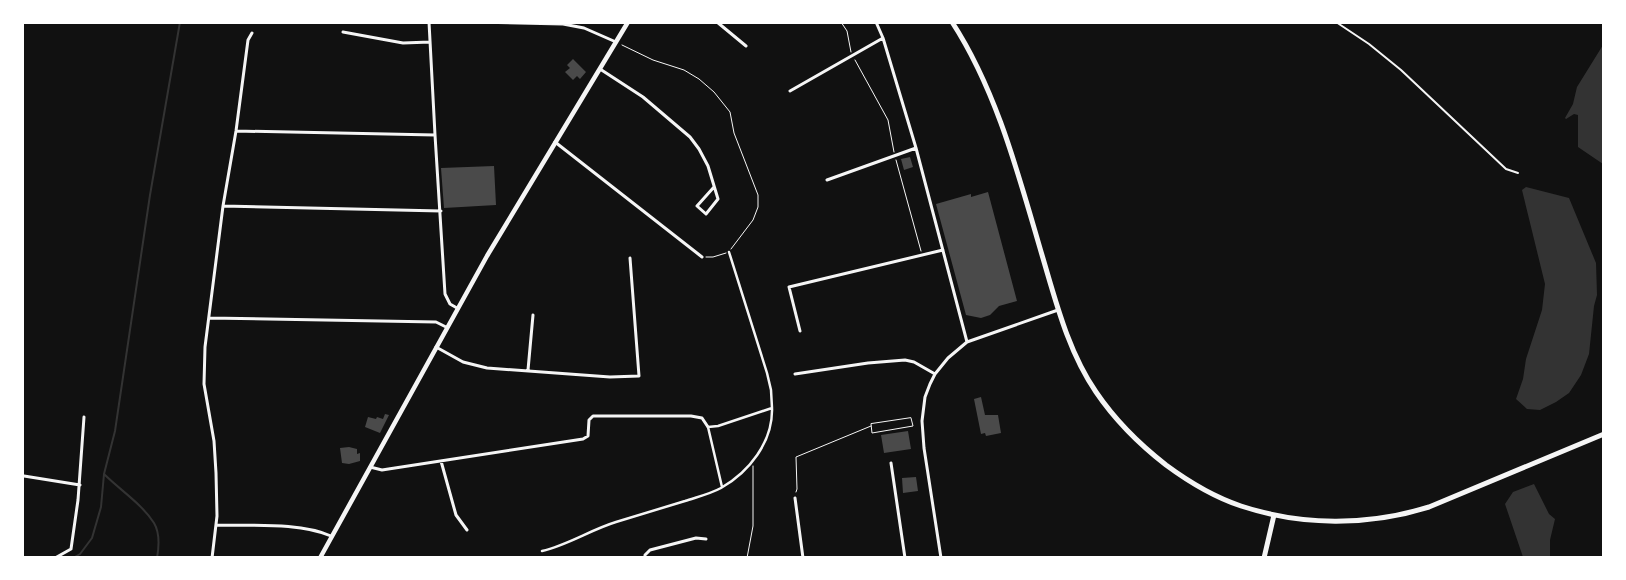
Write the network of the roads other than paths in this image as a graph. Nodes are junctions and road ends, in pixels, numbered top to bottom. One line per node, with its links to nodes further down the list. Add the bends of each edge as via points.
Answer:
1 (429, 22): 11 (street)
2 (474, 22): 12 (street, via 563,24 584,28)
3 (628, 22): 12 (street)
4 (717, 22): 13 (street)
5 (876, 22): 10 (street)
6 (952, 22): 30 (main road, via 967,44 1002,126)
7 (1336, 22): 20 (lane, via 1401,70 1506,169)
8 (252, 32): 16 (street, via 248,40)
9 (343, 32): 11 (street, via 403,43)
10 (883, 38): 15 (street); 19 (street)
11 (430, 42): 17 (street)
12 (616, 42): 14 (street)
13 (746, 46)
14 (600, 69): 18 (street); 22 (street, via 643,97 690,137 708,166)
15 (790, 91)
16 (236, 131): 17 (street); 23 (street)
17 (435, 135): 24 (street)
18 (555, 142): 27 (street); 29 (street)
19 (916, 148): 21 (street); 25 (street)
20 (1518, 173)
21 (827, 180)
22 (714, 186): 22 (street, via 718,198 706,214 697,206)
23 (223, 206): 24 (street); 32 (street)
24 (441, 211): 29 (street, via 446,294 450,304)
25 (943, 250): 34 (street, via 789,287); 35 (street)
26 (729, 252): 40 (street, via 767,373)
27 (702, 257)
28 (630, 258): 37 (street, via 638,376 610,377)
29 (457, 308): 33 (street)
30 (1058, 310): 35 (street); 51 (main road, via 1069,341 1096,392 1133,436 1157,458 1201,488 1229,502)
31 (533, 315): 37 (street)
32 (209, 318): 33 (street, via 436,322); 52 (street, via 204,384 214,441)
33 (446, 327): 36 (street)
34 (800, 331)
35 (967, 342): 39 (street)
36 (435, 347): 37 (street, via 464,362 486,368); 46 (street)
37 (528, 370)
38 (795, 374): 39 (street, via 905,360)
39 (936, 374): 63 (street, via 925,397 922,421)
40 (772, 408): 42 (street); 49 (street, via 766,439 753,461)
41 (84, 418): 48 (street)
42 (708, 427): 44 (street, via 702,418 691,416 593,416 589,420 588,436 583,439); 49 (street)
43 (1604, 434): 51 (main road, via 1460,495 1406,514 1349,522)
44 (441, 461): 46 (street, via 382,470); 53 (street, via 456,515)
45 (891, 464): 62 (street)
46 (370, 467): 54 (street)
47 (24, 476): 48 (street)
48 (80, 485): 57 (street, via 71,549)
49 (722, 487): 56 (street, via 616,522)
50 (794, 498): 61 (street)
51 (1274, 516): 64 (main road)
52 (216, 525): 54 (street, via 292,527); 58 (street)
53 (467, 530)
54 (331, 536): 59 (street)
55 (706, 539): 60 (street, via 696,538 650,550)
56 (542, 551)
57 (55, 558)
58 (212, 558)
59 (320, 558)
60 (645, 558)
61 (803, 558)
62 (906, 558)
63 (941, 558)
64 (1264, 558)

